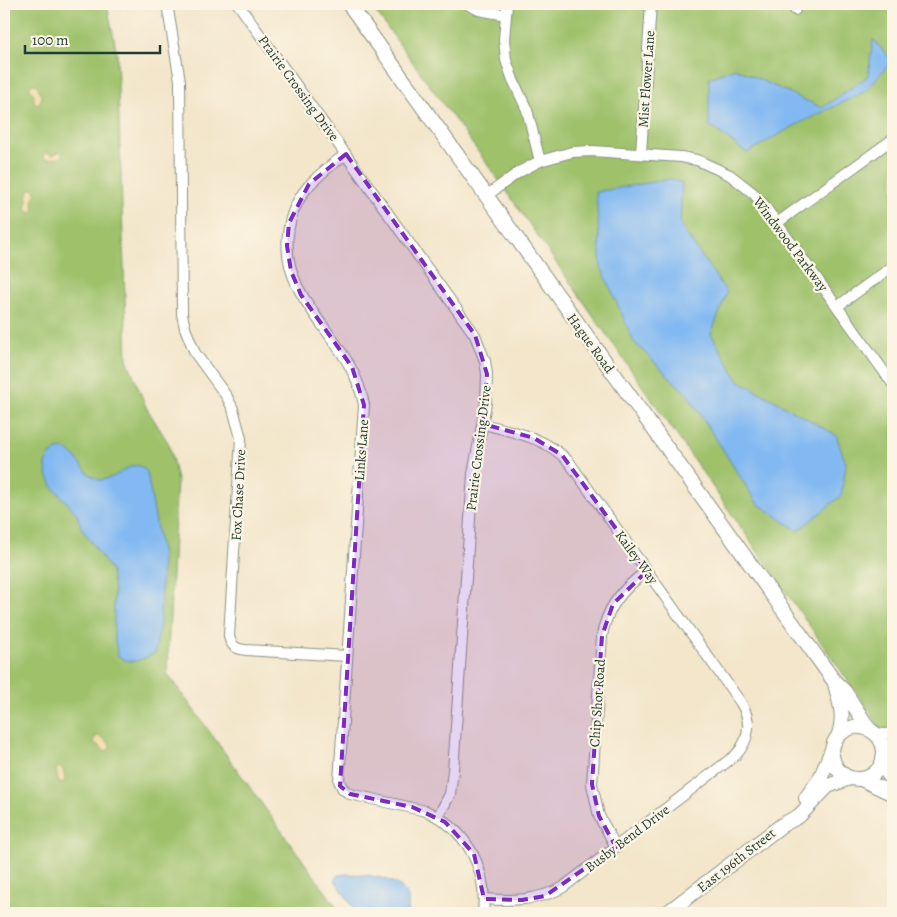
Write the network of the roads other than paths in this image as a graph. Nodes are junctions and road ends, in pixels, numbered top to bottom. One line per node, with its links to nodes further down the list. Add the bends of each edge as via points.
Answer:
1 (166, 4): 19 (street, Fox Chase Drive, via 180,81 182,314 195,353 233,409 241,438 230,640 239,649 246,650)
2 (238, 4): 10 (street, Prairie Crossing Drive)
3 (349, 4): 12 (main road, Hague Road)
4 (467, 4): 7 (street, via 484,12)
5 (507, 4): 7 (street)
6 (652, 4): 9 (street, Mist Flower Lane)
7 (506, 15): 11 (street, via 506,60 527,110)
8 (893, 139): 13 (street)
9 (641, 153): 11 (street, Windwood Parkway, via 572,152); 13 (street, Windwood Parkway, via 697,160 720,169 753,193)
10 (346, 154): 17 (street, Prairie Crossing Drive, via 475,335 487,374); 19 (street, Links Lane, via 309,184 292,212 286,246 295,283 352,367 364,405)
11 (540, 161): 12 (street, Windwood Parkway)
12 (486, 196): 20 (main road, Hague Road)
13 (777, 222): 15 (street, Windwood Parkway)
14 (893, 266): 15 (street)
15 (838, 306): 16 (street, Windwood Parkway)
16 (893, 384)
17 (483, 424): 18 (street, Kailey Way, via 534,438 562,455); 31 (street, Prairie Crossing Drive, via 472,474 452,784)
18 (647, 570): 23 (street, Kailey Way, via 741,703 748,718); 33 (street, Chip Shot Road, via 613,604 602,636 592,784 599,816)
19 (347, 656): 31 (street, Links Lane, via 339,781 343,789 356,796 412,807)
20 (834, 681): 21 (main road, Hague Road); 24 (main road, Hague Road, via 843,722)
21 (872, 731): 22 (street); 24 (main road, via 857,727); 27 (main road, via 882,743)
22 (893, 733)
23 (748, 734): 33 (street, Busby Bend Drive, via 736,755)
24 (839, 734): 26 (main road)
25 (893, 745): 27 (street)
26 (831, 751): 28 (main road, via 837,769); 32 (main road, East 196th Street, via 811,793)
27 (883, 757): 28 (main road, via 876,772); 29 (main road)
28 (856, 779): 30 (main road); 32 (main road, East 196th Street, via 828,786 799,816)
29 (893, 780)
30 (893, 794)
31 (438, 817): 34 (street, via 461,836 474,854 482,878)
32 (782, 825): 36 (main road, East 196th Street)
33 (616, 847): 34 (street, Busby Bend Drive, via 545,896 522,900)
34 (484, 899): 35 (street)
35 (483, 913)
36 (667, 913)

